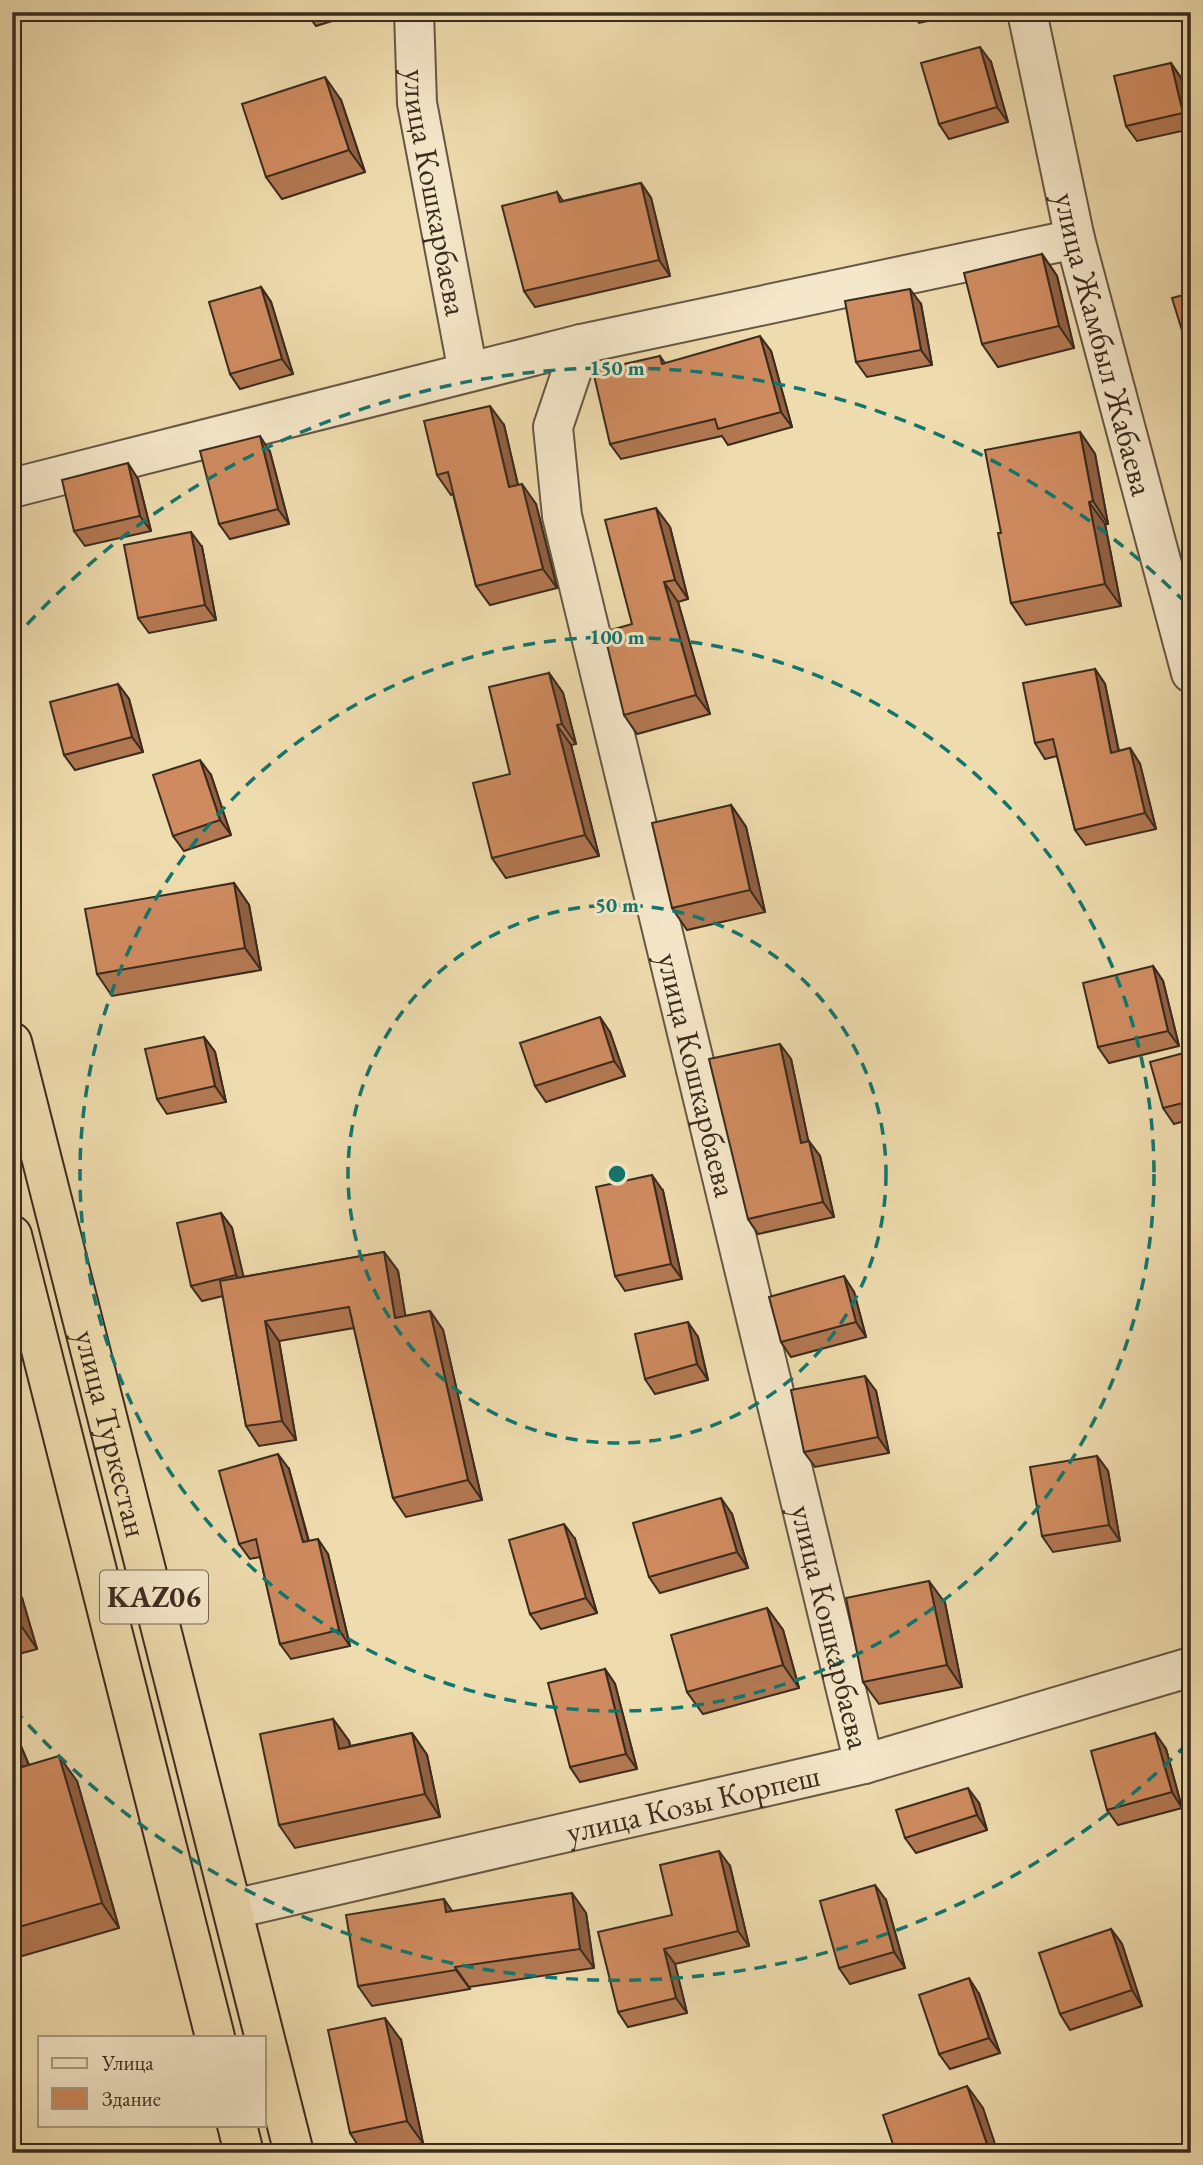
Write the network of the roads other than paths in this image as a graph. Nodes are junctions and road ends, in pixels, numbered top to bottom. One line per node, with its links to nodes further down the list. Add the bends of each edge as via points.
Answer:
1 (414, 12): 5 (street, улица Кошкарбаева, via 417,103)
2 (1027, 12): 3 (street, улица Жамбыл Жабаева)
3 (1075, 239): 4 (street); 7 (street, улица Жамбыл Жабаева)
4 (581, 344): 5 (street); 12 (street, улица Кошкарбаева, via 553,427 562,516)
5 (468, 372): 6 (street)
6 (12, 488)
7 (1191, 673)
8 (12, 1042): 13 (highway, улица Туркестан / KАZ06)
9 (12, 1235): 10 (highway, улица Туркестан / KАZ06)
10 (17, 1273): 14 (highway, улица Туркестан / KАZ06)
11 (1191, 1667): 12 (street, улица Козы Корпеш)
12 (864, 1764): 13 (street, улица Козы Корпеш)
13 (233, 1909): 15 (highway, улица Туркестан / KАZ06)
14 (215, 2036)
15 (265, 2036)
16 (266, 2041): 19 (highway, улица Туркестан / KАZ06)
17 (237, 2126): 18 (highway)
18 (244, 2153)
19 (294, 2153)

